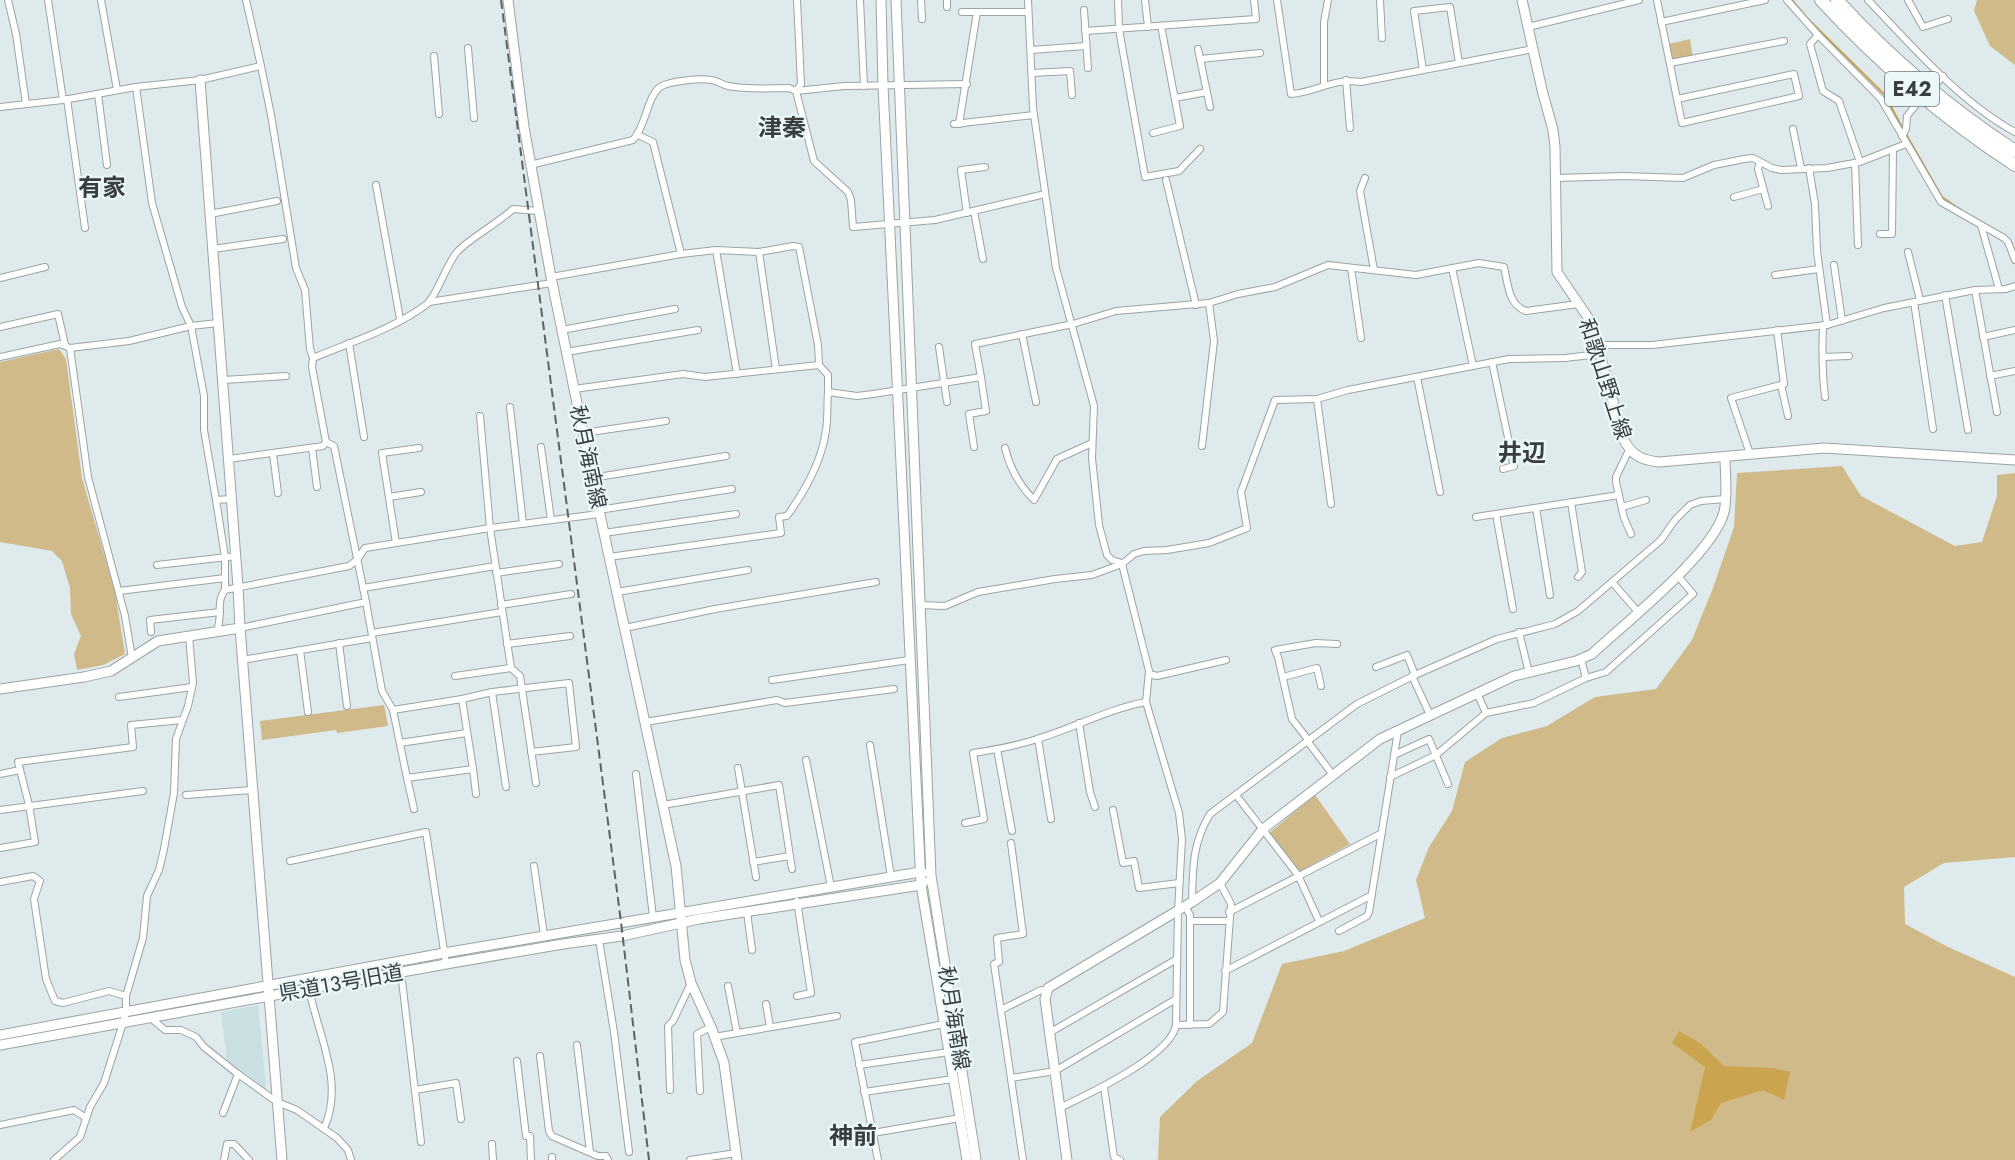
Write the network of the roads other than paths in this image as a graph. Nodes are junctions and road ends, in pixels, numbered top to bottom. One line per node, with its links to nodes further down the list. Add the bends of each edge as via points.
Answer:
1 (8, 0): 74 (street)
2 (48, 0): 73 (street)
3 (101, 0): 66 (street)
4 (246, 0): 52 (street)
5 (508, 0): 94 (street, 秋月海南線)
6 (797, 0): 67 (street, via 801,84)
7 (860, 0): 62 (street)
8 (881, 0): 63 (street, 秋月海南線)
9 (896, 0): 64 (street, 秋月海南線)
10 (921, 0): 31 (street)
11 (1028, 0): 30 (street)
12 (1118, 0): 37 (street)
13 (1146, 0): 35 (street)
14 (1254, 0): 34 (street, via 1256,19)
15 (1277, 0): 61 (street, via 1291,94)
16 (1328, 0): 61 (street)
17 (1380, 0): 40 (street)
18 (1522, 0): 36 (street, 和歌山野上線)
19 (1639, 0): 36 (street)
20 (1657, 0): 33 (street)
21 (1765, 0): 33 (street)
22 (1786, 0): 39 (street)
23 (1821, 0): 95 (highway, E42, via 1905,83)
24 (1836, 0): 90 (highway, E42, via 1944,101)
25 (1870, 0): 56 (street)
26 (1908, 0): 32 (street, via 1923,27)
27 (1084, 10): 38 (street)
28 (962, 12): 29 (street)
29 (977, 12): 30 (street); 59 (street)
30 (1028, 12): 46 (street)
31 (922, 19)
32 (1948, 19)
33 (1661, 22): 51 (street)
34 (1161, 26): 35 (street); 71 (street)
35 (1148, 27): 37 (street)
36 (1528, 27): 45 (street, 和歌山野上線)
37 (1119, 28): 38 (street); 88 (street, via 1145,177 1179,171)
38 (1085, 31): 42 (street)
39 (1818, 35): 85 (street, via 1881,99); 92 (street, via 1810,44 1823,91 1839,101)
40 (1382, 38)
41 (1784, 41): 51 (street)
42 (1086, 46): 46 (street); 53 (street)
43 (468, 48): 80 (street)
44 (1198, 49): 49 (street)
45 (1533, 49): 50 (street); 100 (street, 和歌山野上線, via 1553,130)
46 (1031, 50): 55 (street)
47 (1260, 53): 49 (street)
48 (434, 56): 78 (street)
49 (1200, 59): 68 (street)
50 (1459, 63): 54 (street); 54 (street, via 1450,7 1414,11)
51 (1670, 63): 72 (street)
52 (261, 66): 57 (street); 167 (street, via 296,268 306,290)
53 (1088, 68)
54 (1423, 70): 58 (street, via 1361,82)
55 (1032, 73): 70 (street, via 1070,71); 79 (street)
56 (1943, 76): 60 (street); 83 (street)
57 (200, 80): 65 (street); 111 (street)
58 (1346, 80): 61 (street); 81 (street)
59 (967, 84): 64 (street); 79 (street, via 956,124)
60 (1936, 84)
61 (1324, 85)
62 (864, 86): 63 (street); 67 (street)
63 (883, 86): 64 (street); 113 (street, 秋月海南線)
64 (899, 86): 112 (street, 秋月海南線)
65 (136, 87): 66 (street); 150 (street, via 152,203)
66 (117, 90): 69 (street)
67 (796, 91): 86 (street, via 728,86 711,80 674,82 660,87 653,96); 113 (street, via 814,161 848,192 853,227)
68 (1207, 92): 71 (street); 75 (street)
69 (98, 94): 73 (street); 93 (street)
70 (1072, 95)
71 (1175, 98): 84 (street, via 1180,126)
72 (1677, 99): 72 (street, via 1794,74 1799,96 1682,123)
73 (65, 100): 74 (street); 115 (street)
74 (26, 104): 77 (street)
75 (1210, 106)
76 (1915, 106): 85 (street)
77 (0, 107)
78 (439, 114)
79 (1034, 115): 104 (street)
80 (474, 118)
81 (1350, 128)
82 (1793, 129): 97 (street)
83 (2015, 132)
84 (1153, 133)
85 (1903, 134): 87 (street)
86 (638, 135): 94 (street, via 633,140); 123 (street, via 653,142)
87 (1906, 144): 89 (street); 114 (street, via 1941,202)
88 (1200, 149)
89 (1893, 149): 92 (street); 116 (street, via 1892,234)
90 (2015, 151)
91 (1760, 162): 97 (street, via 1773,168); 100 (street, via 1753,158 1714,165 1683,178); 103 (street)
92 (1857, 163): 98 (street); 118 (street)
93 (107, 165)
94 (530, 165): 108 (street, 秋月海南線)
95 (2015, 165)
96 (985, 167): 110 (street, via 961,170)
97 (1801, 168): 98 (street)
98 (1809, 168): 130 (street)
99 (1365, 178): 131 (street, via 1360,192)
100 (1555, 178): 142 (street, 和歌山野上線, via 1557,272)
101 (1166, 180): 143 (street)
102 (376, 185): 145 (street)
103 (1763, 189): 105 (street); 107 (street)
104 (1045, 194): 109 (street); 148 (street, via 1056,268)
105 (1734, 197)
106 (277, 201): 111 (street)
107 (1768, 206)
108 (539, 211): 134 (street, 秋月海南線); 140 (street, via 513,209 459,250)
109 (974, 211): 110 (street); 124 (street)
110 (967, 213): 112 (street)
111 (210, 214): 119 (street)
112 (905, 223): 113 (street); 182 (street, 秋月海南線)
113 (889, 225): 183 (street, 秋月海南線)
114 (1981, 225): 125 (street, via 2008,242); 136 (street)
115 (85, 228)
116 (1880, 234)
117 (284, 239): 119 (street)
118 (1858, 245)
119 (213, 249): 147 (street)
120 (716, 250): 121 (street); 123 (street); 173 (street)
121 (759, 252): 169 (street, via 799,247); 171 (street)
122 (1908, 252): 139 (street)
123 (681, 254): 134 (street)
124 (983, 259)
125 (2015, 260)
126 (1834, 265): 146 (street)
127 (45, 267): 133 (street)
128 (1351, 268): 131 (street); 141 (street, via 1328,265 1275,287); 158 (street)
129 (1452, 268): 131 (street, via 1416,275); 142 (street, via 1479,263 1504,267 1513,302 1526,311); 170 (street)
130 (1819, 269): 132 (street); 149 (street)
131 (1374, 270)
132 (1775, 275)
133 (0, 278)
134 (552, 280): 140 (street); 152 (street, 秋月海南線)
135 (2015, 286): 136 (street)
136 (1999, 289): 137 (street)
137 (1975, 290): 138 (street); 157 (street)
138 (1946, 295): 139 (street); 195 (street)
139 (1917, 301): 146 (street); 194 (street)
140 (429, 302): 145 (street)
141 (1209, 303): 143 (street); 200 (street, via 1214,341)
142 (1578, 304): 162 (street, 和歌山野上線, via 1589,319)
143 (1196, 305): 148 (street, via 1116,311)
144 (675, 309): 152 (street)
145 (400, 319): 159 (street)
146 (1842, 321): 149 (street)
147 (218, 323): 150 (street); 178 (street)
148 (1073, 324): 156 (street); 199 (street, via 1094,406)
149 (1825, 325): 154 (street); 166 (street)
150 (191, 326): 160 (street, via 129,341); 224 (street)
151 (0, 327): 160 (street, via 58,314)
152 (562, 330): 163 (street, 秋月海南線)
153 (698, 330): 163 (street)
154 (1777, 330): 162 (street); 180 (street, via 1784,384)
155 (2015, 330): 157 (street)
156 (1022, 334): 177 (street, via 975,344); 188 (street)
157 (1983, 337): 176 (street)
158 (1361, 338)
159 (349, 343): 167 (street); 197 (street)
160 (68, 346): 165 (street, via 60,344); 257 (street, via 88,477)
161 (939, 347): 179 (street)
162 (1599, 349): 168 (street, via 1565,358); 206 (street, 和歌山野上線)
163 (566, 352): 181 (street, 秋月海南線)
164 (1850, 356): 166 (street)
165 (0, 357)
166 (1823, 357): 185 (street)
167 (313, 358): 198 (street)
168 (1492, 362): 170 (street); 213 (street, via 1514,466)
169 (819, 365): 171 (street); 184 (street, via 828,375)
170 (1473, 366): 175 (street)
171 (776, 369): 173 (street)
172 (2015, 371): 176 (street)
173 (737, 374): 181 (street, via 682,374)
174 (286, 376): 178 (street)
175 (1417, 376): 186 (street); 218 (street)
176 (1990, 376): 190 (street)
177 (981, 377): 179 (street); 202 (street, via 986,411 969,414)
178 (223, 380): 211 (street)
179 (944, 383): 182 (street); 187 (street)
180 (1781, 385): 192 (street); 208 (street, via 1731,398)
181 (574, 389): 196 (street, 秋月海南線)
182 (911, 389): 183 (street); 263 (street, 秋月海南線)
183 (897, 391): 184 (street, via 856,396); 283 (street, 秋月海南線)
184 (828, 392): 242 (street, via 826,431 816,466 787,516 779,518 781,532)
185 (1825, 397)
186 (1317, 399): 227 (street); 245 (street, via 1275,400 1241,492 1247,528 1209,543 1144,550)
187 (947, 402)
188 (1036, 402)
189 (510, 407): 235 (street)
190 (1997, 412)
191 (480, 416): 236 (street)
192 (1788, 416)
193 (666, 420): 196 (street)
194 (1933, 429)
195 (1968, 430)
196 (583, 433): 214 (street, 秋月海南線)
197 (364, 437)
198 (326, 442): 203 (street); 243 (street, via 334,446)
199 (1092, 443): 205 (street, via 1057,459 1034,500 1014,475); 245 (street, via 1099,525 1107,555)
200 (1202, 446)
201 (541, 447): 234 (street)
202 (974, 447)
203 (312, 448): 207 (street); 215 (street)
204 (419, 448): 221 (street, via 382,453)
205 (1005, 448)
206 (1629, 450): 210 (street, 和歌山野上線, via 1637,457 1659,462); 220 (street, via 1616,477)
207 (273, 454): 211 (street); 219 (street)
208 (1750, 454): 210 (street, 和歌山野上線); 212 (street, 和歌山野上線, via 1824,448)
209 (726, 456): 214 (street)
210 (1725, 457): 223 (street)
211 (229, 459): 222 (street)
212 (2015, 460)
213 (1503, 469)
214 (592, 478): 230 (street, 秋月海南線)
215 (317, 487)
216 (732, 489): 230 (street)
217 (421, 492): 221 (street)
218 (1440, 492)
219 (278, 493)
220 (1619, 495): 226 (street); 228 (street)
221 (388, 497): 239 (street)
222 (231, 499): 224 (street); 240 (street)
223 (1725, 499): 249 (street, via 1716,530); 253 (street, via 1690,505 1661,540)
224 (216, 500): 241 (street)
225 (1646, 500): 228 (street)
226 (1571, 502): 229 (street); 251 (street, via 1582,572)
227 (1330, 504)
228 (1622, 507): 238 (street)
229 (1536, 508): 232 (street); 260 (street)
230 (599, 512): 234 (street); 237 (street, 秋月海南線)
231 (736, 514): 237 (street)
232 (1496, 514): 233 (street); 264 (street)
233 (1476, 517)
234 (551, 520): 235 (street)
235 (523, 524): 236 (street)
236 (490, 528): 239 (street); 247 (street)
237 (604, 533): 242 (street, 秋月海南線)
238 (1631, 534)
239 (396, 543): 243 (street, via 365,548)
240 (236, 556): 241 (street); 254 (street)
241 (225, 557): 246 (street); 250 (street)
242 (609, 557): 258 (street, 秋月海南線)
243 (357, 560): 254 (street, via 349,566); 255 (street)
244 (559, 564): 247 (street)
245 (1122, 564): 263 (street, via 1092,575 978,592 945,606); 288 (street)
246 (157, 565)
247 (496, 569): 255 (street); 262 (street)
248 (748, 570): 258 (street)
249 (1678, 576): 267 (street); 292 (street, via 1694,594 1606,672)
250 (225, 578): 256 (street); 257 (street)
251 (1578, 578)
252 (876, 582): 269 (street)
253 (1612, 582): 267 (street); 272 (street, via 1566,619)
254 (238, 588): 256 (street); 268 (street)
255 (363, 588): 261 (street)
256 (225, 590): 265 (street, via 220,598)
257 (119, 591): 280 (street)
258 (617, 591): 269 (street, 秋月海南線)
259 (572, 594): 262 (street)
260 (1550, 595)
261 (366, 602): 268 (street); 273 (street)
262 (501, 605): 266 (street)
263 (920, 605): 360 (street, 秋月海南線)
264 (1513, 609)
265 (220, 612): 270 (street, via 150,620); 271 (street)
266 (502, 612): 273 (street); 278 (street)
267 (1638, 612): 281 (street, via 1592,654)
268 (240, 628): 271 (street); 282 (street)
269 (625, 628): 310 (street, 秋月海南線)
270 (151, 632)
271 (216, 632): 274 (street)
272 (1519, 632): 287 (street); 290 (street)
273 (372, 635): 276 (street); 305 (street, via 382,691)
274 (189, 636): 280 (street, via 158,641); 295 (street)
275 (570, 636): 278 (street)
276 (339, 643): 279 (street); 304 (street)
277 (1337, 644): 291 (street, via 1275,650)
278 (507, 645): 286 (street)
279 (300, 650): 282 (street); 306 (street)
280 (132, 658): 296 (street, via 111,670 84,677)
281 (1581, 658): 287 (street); 292 (street)
282 (242, 660): 334 (street)
283 (909, 660): 293 (street); 358 (street, 秋月海南線)
284 (1226, 660): 288 (street, via 1157,676)
285 (1376, 667): 290 (street, via 1407,655)
286 (511, 668): 289 (street); 297 (street, via 520,676)
287 (1529, 673): 300 (street)
288 (1149, 674): 303 (street)
289 (455, 676)
290 (1413, 676): 308 (street); 315 (street, via 1357,704)
291 (1283, 677): 294 (street, via 1317,668); 315 (street, via 1292,719)
292 (1586, 678): 307 (street, via 1534,703)
293 (772, 680)
294 (1321, 686)
295 (192, 687): 301 (street); 309 (street)
296 (0, 689)
297 (523, 689): 299 (street); 319 (street); 319 (street, via 569,683 576,747)
298 (894, 689): 310 (street, via 785,703 777,700)
299 (492, 692): 302 (street); 333 (street)
300 (1477, 693): 307 (street); 308 (street)
301 (119, 697)
302 (462, 699): 305 (street); 313 (street)
303 (1146, 702): 311 (street); 364 (street, via 1179,813)
304 (347, 706)
305 (393, 710): 316 (street)
306 (308, 712)
307 (1486, 713): 321 (street)
308 (1430, 715): 312 (street)
309 (182, 720): 325 (street, via 131,725 133,747 18,762); 394 (street, via 176,739 174,793 164,849 147,896 143,938)
310 (645, 722): 341 (street, 秋月海南線)
311 (1079, 723): 314 (street); 342 (street)
312 (1398, 731): 320 (street); 328 (street, via 1380,739)
313 (467, 733): 316 (street); 323 (street)
314 (1038, 739): 318 (street); 346 (street)
315 (1308, 741): 328 (street); 339 (street)
316 (400, 743): 330 (street)
317 (870, 746): 362 (street)
318 (997, 749): 347 (street, via 973,753 984,819); 349 (street)
319 (531, 752): 331 (street)
320 (1394, 755): 321 (street, via 1429,740); 329 (street)
321 (1436, 755): 329 (street); 332 (street)
322 (806, 760): 367 (street)
323 (473, 768): 330 (street); 337 (street)
324 (738, 768): 336 (street)
325 (20, 770): 326 (street); 340 (street)
326 (0, 774)
327 (636, 774): 375 (street)
328 (1333, 775): 348 (street)
329 (1390, 777): 350 (street)
330 (407, 778): 344 (street)
331 (536, 783)
332 (1448, 784)
333 (506, 787)
334 (252, 790): 338 (street); 390 (street)
335 (143, 791): 340 (street)
336 (741, 791): 341 (street); 353 (street, via 779,785); 355 (street)
337 (476, 794)
338 (186, 795)
339 (1236, 795): 348 (street); 371 (street, via 1210,814 1200,830)
340 (29, 805): 343 (street); 352 (street, via 35,842)
341 (663, 805): 372 (street, 秋月海南線)
342 (1095, 807)
343 (0, 810)
344 (414, 810)
345 (1113, 810): 364 (street, via 1123,863 1134,861 1138,888)
346 (1051, 819)
347 (965, 823)
348 (1263, 829): 359 (street); 365 (street)
349 (1012, 831)
350 (1382, 832): 359 (street); 369 (street)
351 (1011, 843): 399 (street, via 1023,934 997,938 999,962 994,964)
352 (0, 848)
353 (790, 856): 355 (street); 357 (street)
354 (290, 861): 384 (street, via 426,832)
355 (753, 862): 361 (street)
356 (534, 867): 381 (street)
357 (792, 869)
358 (920, 872): 360 (street); 362 (street); 366 (street, 秋月海南線)
359 (1298, 875): 374 (street); 378 (street)
360 (931, 876): 366 (street); 454 (street, 秋月海南線)
361 (756, 877)
362 (891, 877): 367 (street)
363 (0, 882): 394 (street, via 33,876 40,881 34,899 46,979 55,1001 63,1003 109,991)
364 (1179, 883): 371 (street)
365 (1220, 883): 371 (street); 374 (street, via 1231,904)
366 (921, 885): 370 (street); 404 (street, 秋月海南線)
367 (831, 887): 368 (street)
368 (796, 893): 370 (street); 372 (street)
369 (1372, 895): 378 (street); 380 (street, via 1367,916)
370 (797, 904): 373 (street); 396 (street, via 811,993)
371 (1185, 906): 376 (street); 385 (street); 393 (street)
372 (681, 912): 375 (street, 県道13号旧道); 379 (street, 秋月海南線)
373 (747, 912): 379 (street); 383 (street)
374 (1229, 912): 377 (street)
375 (653, 917): 381 (street, 県道13号旧道)
376 (1190, 921): 377 (street); 406 (street)
377 (1228, 921): 387 (street)
378 (1319, 921): 387 (street)
379 (682, 923): 382 (street, 県道13号旧道); 389 (street, 秋月海南線)
380 (1339, 931)
381 (544, 935): 384 (street, 県道13号旧道)
382 (598, 940): 386 (street, 県道13号旧道); 440 (street)
383 (752, 950)
384 (444, 952): 386 (street); 390 (street, 県道13号旧道)
385 (1177, 959): 397 (street); 410 (street)
386 (446, 964): 388 (street, 県道13号旧道)
387 (1226, 971): 406 (street, via 1223,1012 1209,1024)
388 (401, 972): 392 (street, 県道13号旧道); 424 (street)
389 (691, 983): 407 (street, 秋月海南線); 425 (street, via 668,1026)
390 (267, 985): 395 (street); 400 (street, 県道13号旧道)
391 (728, 987): 409 (street)
392 (309, 989): 395 (street, 県道13号旧道); 435 (street, via 332,1082 333,1098)
393 (1046, 992): 399 (street, via 1041,990); 410 (street)
394 (126, 996): 400 (street)
395 (268, 996): 402 (street, 県道13号旧道); 428 (street)
396 (797, 996)
397 (1176, 999): 405 (street); 419 (street)
398 (766, 1004): 408 (street)
399 (1001, 1010): 421 (street)
400 (126, 1012): 403 (street); 411 (street, 県道13号旧道)
401 (837, 1016): 408 (street)
402 (151, 1018): 403 (street, 県道13号旧道); 420 (street, via 165,1030 181,1030 196,1037)
403 (123, 1023): 413 (street, 県道13号旧道); 431 (street, via 104,1083)
404 (944, 1024): 415 (street, 秋月海南線); 418 (street, via 855,1042)
405 (1176, 1025): 406 (street); 423 (street, via 1175,1032 1149,1058)
406 (1190, 1025)
407 (711, 1027): 412 (street, 秋月海南線); 426 (street, via 697,1034)
408 (770, 1028): 409 (street)
409 (737, 1033): 412 (street)
410 (1050, 1034): 419 (street)
411 (0, 1035)
412 (714, 1037): 441 (street, 秋月海南線, via 724,1063)
413 (0, 1046)
414 (576, 1046): 439 (street)
415 (948, 1052): 418 (street); 422 (street, 秋月海南線)
416 (540, 1056): 439 (street, via 549,1131 552,1136)
417 (517, 1061): 449 (street)
418 (859, 1065): 427 (street)
419 (1055, 1071): 421 (street); 429 (street)
420 (238, 1074): 428 (street); 430 (street)
421 (1011, 1078): 455 (street)
422 (953, 1079): 427 (street); 432 (street, 秋月海南線)
423 (1104, 1087): 429 (street); 442 (street)
424 (415, 1090): 433 (street, via 456,1083); 437 (street)
425 (670, 1090)
426 (700, 1091)
427 (864, 1092): 436 (street)
428 (277, 1101): 435 (street); 446 (street)
429 (1060, 1108): 456 (street)
430 (223, 1113)
431 (87, 1118): 434 (street, via 74,1110); 443 (street, via 80,1137)
432 (960, 1118): 436 (street); 453 (street, 秋月海南線)
433 (461, 1119)
434 (0, 1125)
435 (324, 1128): 447 (street, via 348,1150)
436 (873, 1133): 452 (street)
437 (421, 1142)
438 (492, 1144): 448 (street)
439 (590, 1152): 450 (street)
440 (629, 1152)
441 (737, 1156): 451 (street)
442 (1116, 1159)
443 (54, 1160)
444 (224, 1160): 445 (street, via 227,1144 234,1144)
445 (249, 1160)
446 (282, 1160)
447 (351, 1160)
448 (493, 1160)
449 (531, 1160)
450 (608, 1160)
451 (690, 1160)
452 (878, 1160)
453 (967, 1160)
454 (976, 1160)
455 (1023, 1160)
456 (1067, 1160)

